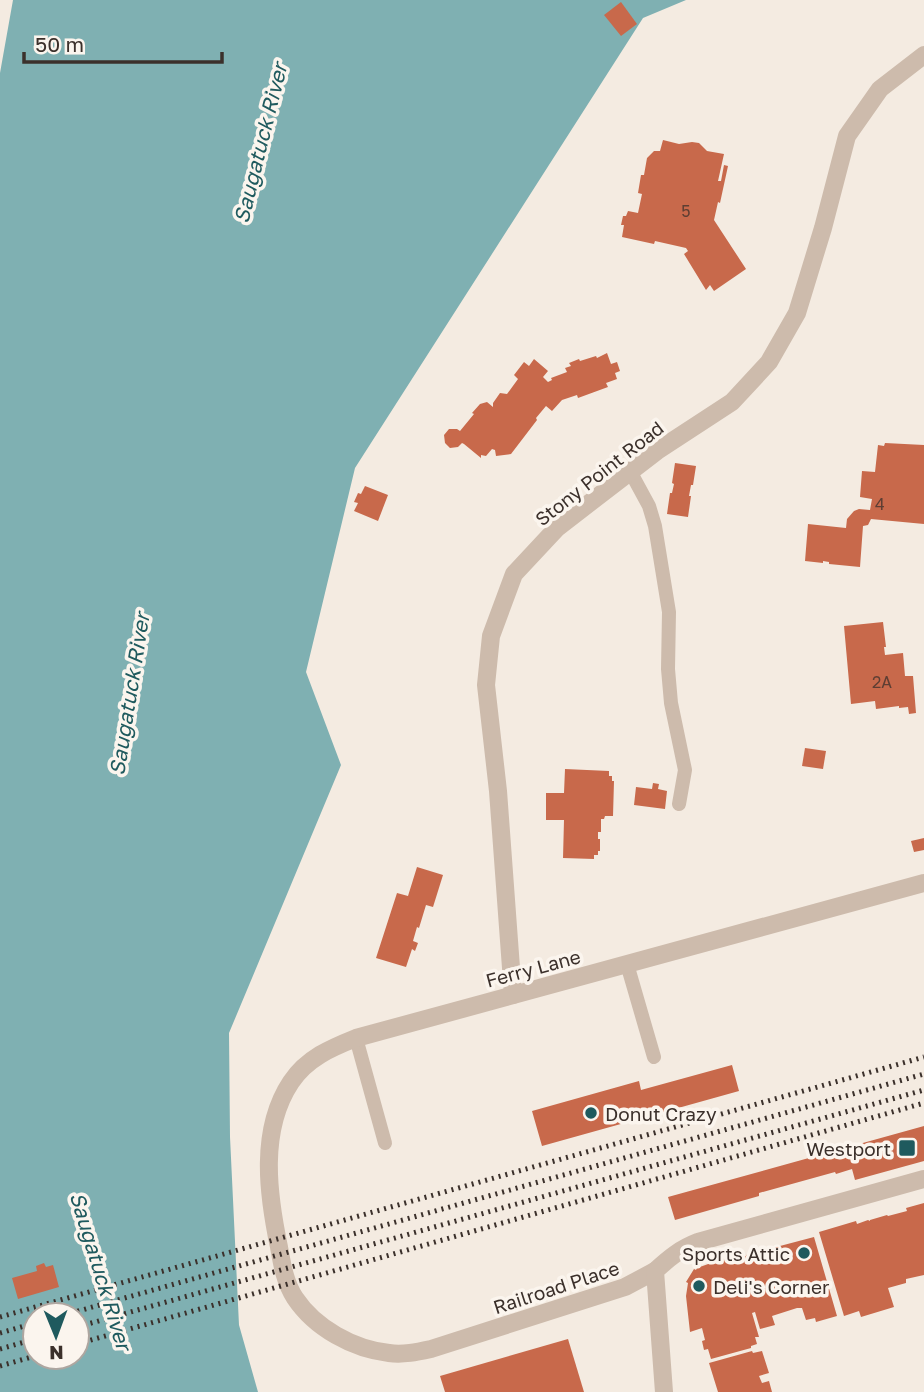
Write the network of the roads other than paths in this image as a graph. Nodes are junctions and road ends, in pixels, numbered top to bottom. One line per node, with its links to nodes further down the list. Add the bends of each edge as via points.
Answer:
1 (924, 54): 2 (street, Stony Point Road, via 880,89 847,136 797,313 769,362 732,402)
2 (630, 471): 3 (lane, via 649,506 669,612 671,703 685,770); 6 (street, Stony Point Road, via 558,528 514,574 491,636 486,685)
3 (679, 804)
4 (924, 883): 5 (street, Ferry Lane)
5 (627, 964): 6 (street, Ferry Lane); 8 (lane)
6 (513, 995): 7 (street, Ferry Lane)
7 (356, 1038): 9 (lane); 11 (street, Ferry Lane, via 313,1059 284,1093 270,1144)
8 (654, 1057)
9 (385, 1143)
10 (924, 1179): 12 (street, Railroad Place, via 698,1242)
11 (270, 1207): 12 (street, Railroad Place, via 285,1275 296,1299 331,1331 384,1352 431,1349 608,1293)
12 (655, 1271): 13 (street)
13 (664, 1392)

